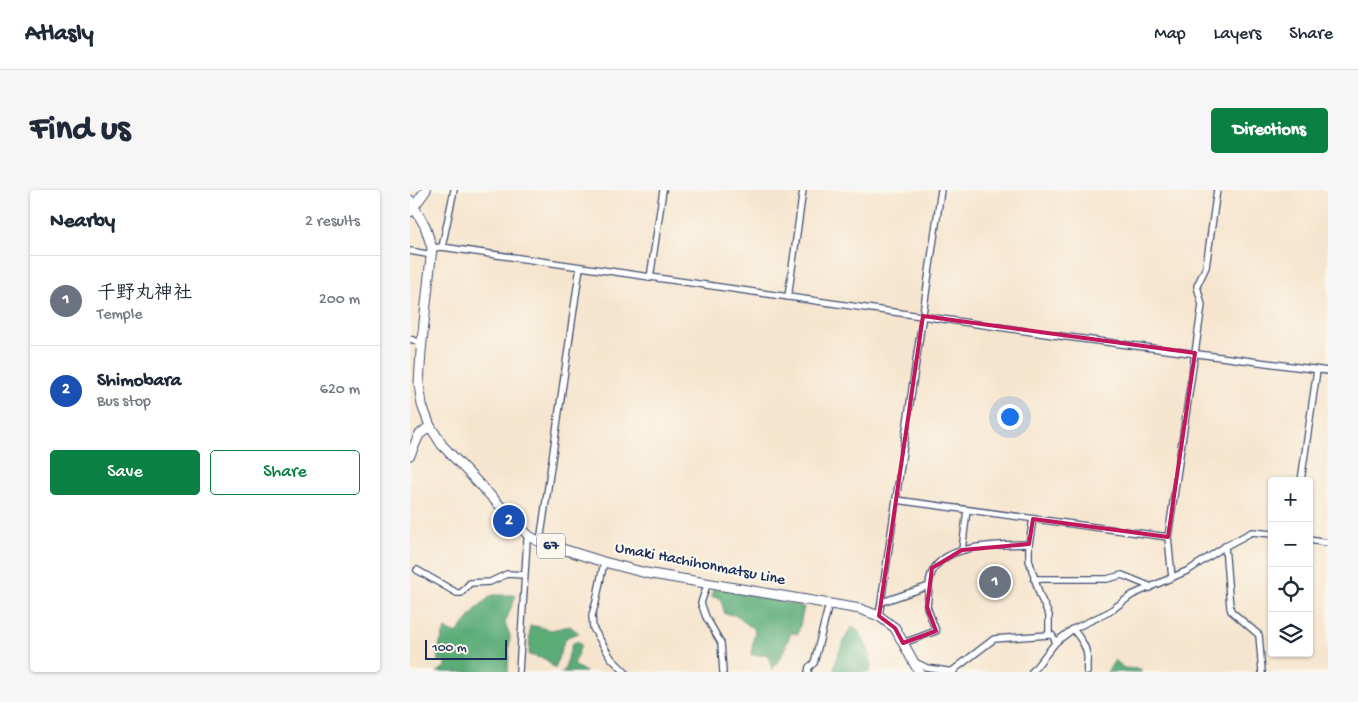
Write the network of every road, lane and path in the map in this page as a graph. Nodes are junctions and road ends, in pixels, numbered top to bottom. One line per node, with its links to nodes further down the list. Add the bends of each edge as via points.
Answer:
1 (426, 190): 7 (main road)
2 (454, 190): 8 (street)
3 (663, 190): 12 (street)
4 (803, 190): 13 (street)
5 (940, 190): 14 (street)
6 (1217, 190): 17 (street, via 1206,267 1196,286 1202,305)
7 (412, 207): 10 (main road, Umaki Hachihonmatsu Line / 67, via 425,226)
8 (442, 247): 10 (street); 11 (street)
9 (410, 251): 10 (street)
10 (432, 252): 16 (main road, Umaki Hachihonmatsu Line / 67)
11 (580, 267): 12 (street); 30 (street)
12 (650, 278): 13 (street)
13 (788, 297): 14 (street)
14 (923, 316): 17 (street); 23 (street)
15 (410, 339): 16 (street)
16 (422, 343): 20 (main road, Umaki Hachihonmatsu Line / 67, via 419,384)
17 (1195, 353): 18 (street); 28 (street)
18 (1317, 370): 19 (street); 22 (street)
19 (1328, 371)
20 (430, 426): 21 (main road, via 419,435); 27 (main road, Umaki Hachihonmatsu Line / 67, via 442,445)
21 (410, 455)
22 (1302, 477)
23 (896, 500): 24 (street); 43 (street)
24 (967, 510): 25 (street); 34 (street)
25 (1033, 519): 28 (street); 32 (street)
26 (1268, 534): 33 (street, via 1252,532)
27 (529, 536): 30 (main road, Umaki Hachihonmatsu Line / 67); 37 (street)
28 (1168, 537): 38 (street)
29 (1313, 541): 31 (street)
30 (540, 542): 35 (main road, Umaki Hachihonmatsu Line / 67)
31 (1328, 543)
32 (1029, 544): 34 (street); 39 (street)
33 (1225, 546): 38 (street); 59 (street, via 1230,608 1259,635)
34 (962, 550): 41 (street, via 947,556 932,568)
35 (604, 562): 40 (main road, Umaki Hachihonmatsu Line / 67, via 646,573); 52 (street, via 592,615 593,628 611,658)
36 (417, 570): 37 (street, via 457,593 470,583 490,582 507,574)
37 (524, 575): 51 (street)
38 (1172, 578): 42 (street)
39 (1034, 579): 42 (street, via 1107,580 1122,576); 47 (street, via 1049,615)
40 (708, 582): 44 (main road, Umaki Hachihonmatsu Line / 67); 53 (street, via 701,603 722,644)
41 (929, 586): 43 (street); 49 (street, via 927,607 936,631)
42 (1150, 588): 46 (street)
43 (882, 602): 45 (street)
44 (829, 604): 45 (main road, Umaki Hachihonmatsu Line / 67); 54 (street, via 814,663)
45 (879, 616): 49 (main road, Umaki Hachihonmatsu Line / 67, via 895,628)
46 (1073, 629): 48 (street); 58 (street, via 1086,649)
47 (1049, 634): 48 (street); 56 (street, via 994,639)
48 (1056, 642): 57 (street)
49 (903, 643): 50 (main road, Umaki Hachihonmatsu Line / 67)
50 (913, 661): 55 (main road, Umaki Hachihonmatsu Line / 67); 56 (street, via 927,668)
51 (519, 672)
52 (624, 672)
53 (723, 672)
54 (808, 672)
55 (919, 672)
56 (953, 672)
57 (1032, 672)
58 (1087, 672)
59 (1262, 672)

